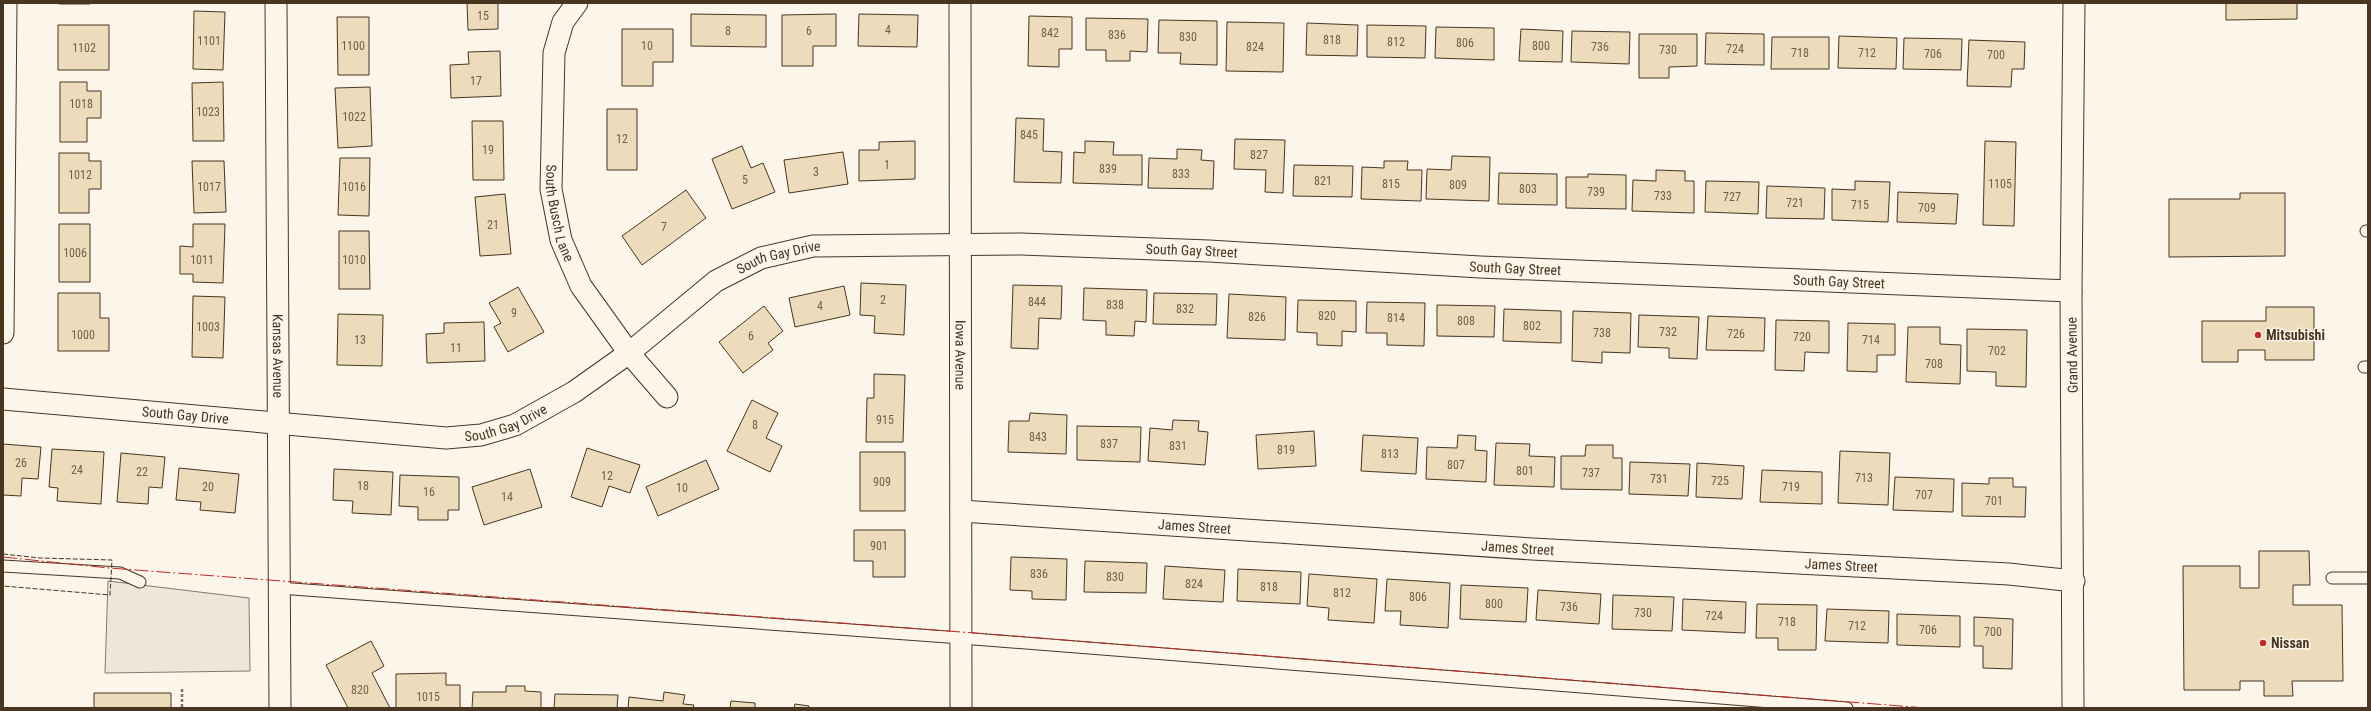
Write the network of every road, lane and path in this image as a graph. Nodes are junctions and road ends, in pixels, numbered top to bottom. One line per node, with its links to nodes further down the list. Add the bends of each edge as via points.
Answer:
1 (6, 3): 8 (street)
2 (276, 3): 12 (street, Kansas Avenue)
3 (577, 3): 9 (street, South Busch Lane, via 563,22 554,53 551,189 561,240 581,286)
4 (960, 3): 6 (street, Iowa Avenue)
5 (2074, 3): 7 (street, Grand Avenue)
6 (960, 244): 7 (street, South Gay Street, via 1209,251 1480,266); 9 (street, South Gay Drive, via 813,246 761,258 716,281); 13 (street, Iowa Avenue)
7 (2071, 290): 17 (street, Grand Avenue)
8 (3, 333)
9 (630, 353): 10 (street, South Busch Lane); 12 (street, South Gay Drive, via 574,392 515,425 481,435 446,438)
10 (667, 397)
11 (3, 399): 12 (street, South Gay Drive)
12 (278, 425): 19 (street, Kansas Avenue)
13 (961, 511): 17 (street, James Street, via 1532,549 2009,574); 20 (street, Iowa Avenue)
14 (3, 566): 18 (lane, via 120,573)
15 (2332, 578): 16 (lane)
16 (2368, 578)
17 (2074, 581): 26 (street, Grand Avenue)
18 (140, 582)
19 (279, 588): 20 (lane); 23 (street, Kansas Avenue)
20 (961, 638): 24 (street, Iowa Avenue); 25 (lane)
21 (182, 689): 22 (path)
22 (182, 708)
23 (280, 708)
24 (961, 708)
25 (1847, 708)
26 (2074, 708)

